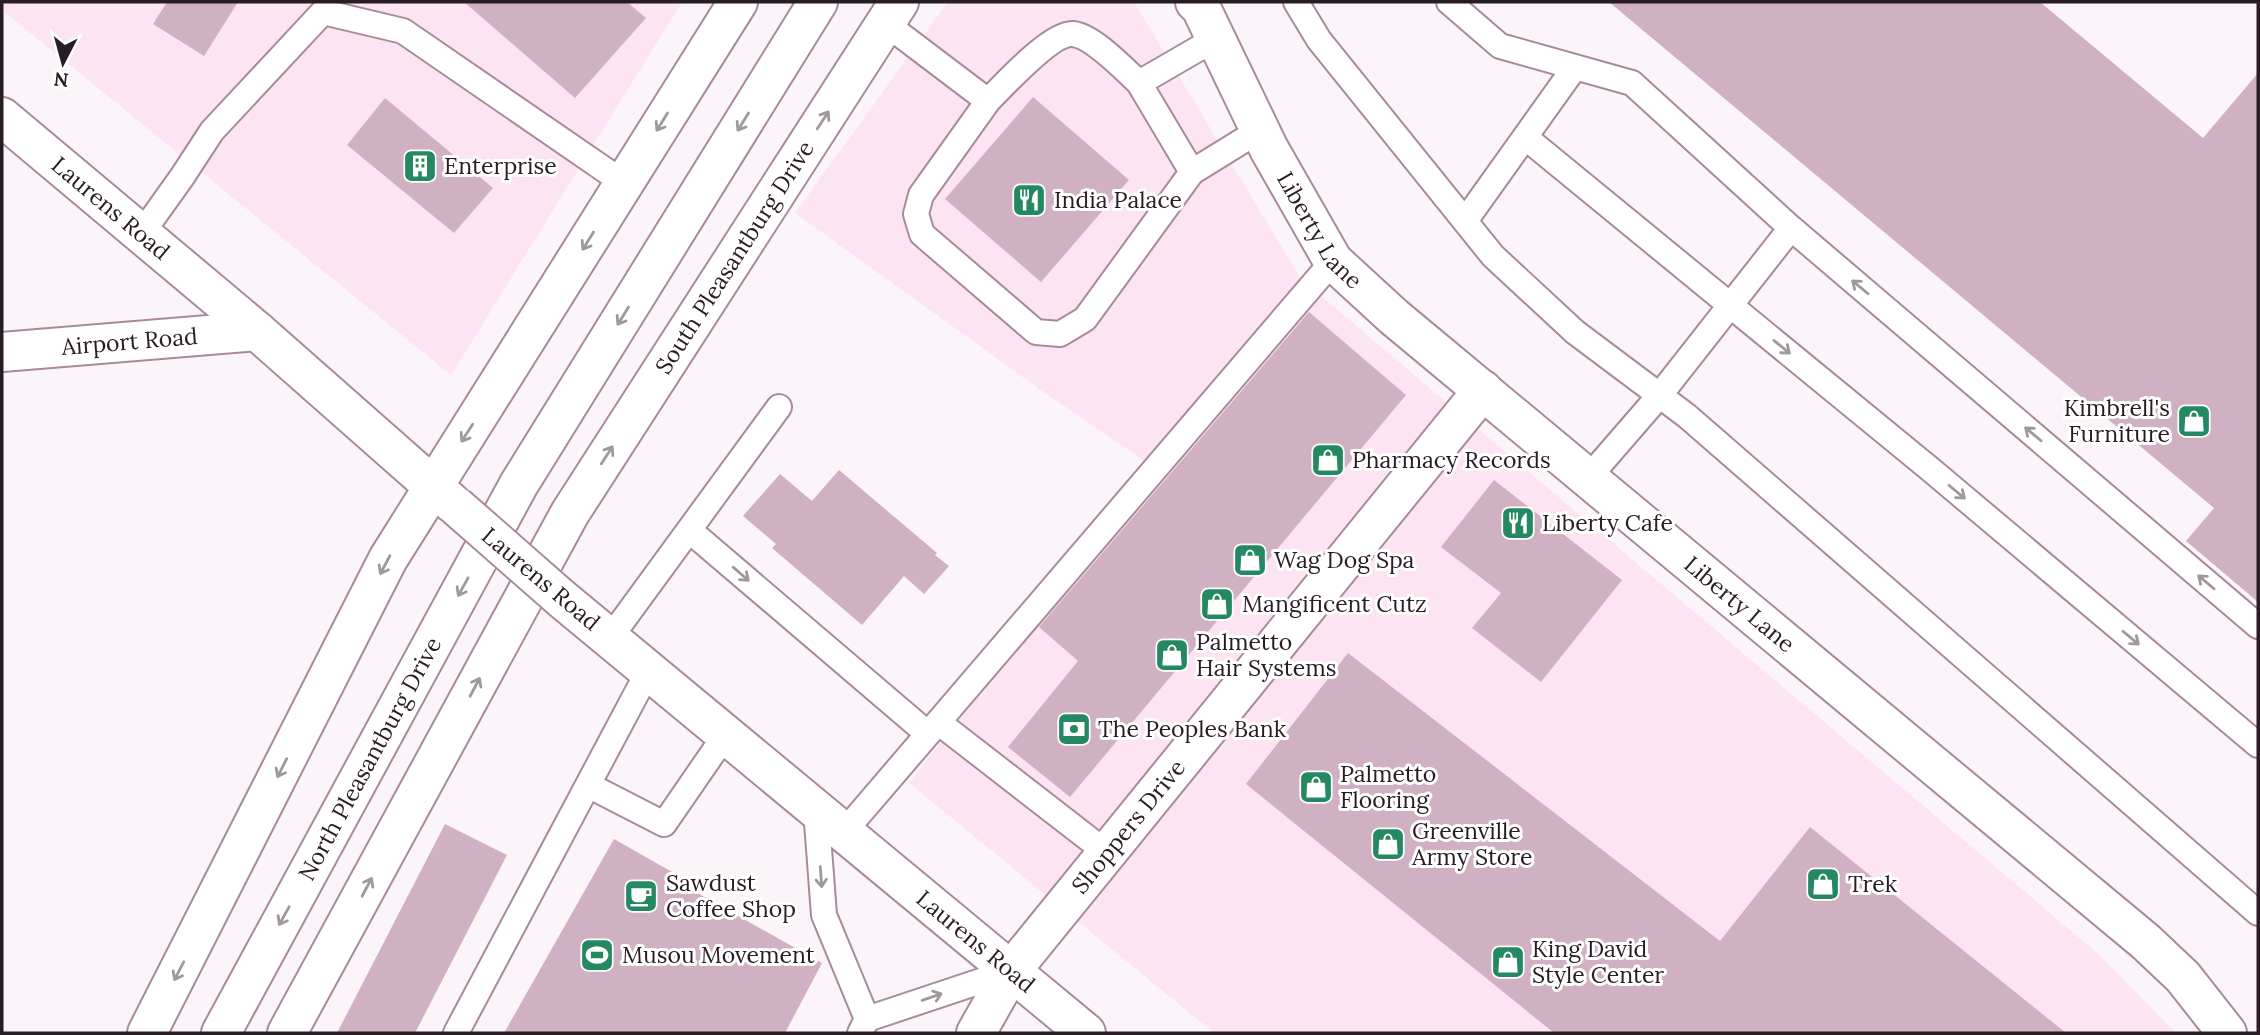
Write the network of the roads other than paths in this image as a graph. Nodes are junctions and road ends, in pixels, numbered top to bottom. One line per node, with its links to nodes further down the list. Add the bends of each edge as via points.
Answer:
1 (737, 2): 14 (main road, one-way to 14)
2 (818, 2): 41 (main road, North Pleasantburg Drive, one-way to 41, via 519,484)
3 (1296, 2): 15 (lane, via 1319,40)
4 (1449, 2): 7 (lane, via 1500,46)
5 (892, 13): 9 (lane); 42 (main road, South Pleasantburg Drive, one-way to 5, via 570,513)
6 (1203, 13): 8 (lane); 11 (main road, Liberty Lane)
7 (1575, 67): 12 (lane); 16 (lane, via 1632,83)
8 (1139, 83): 9 (lane, via 1097,45 1073,34 1054,39); 13 (lane)
9 (988, 101): 13 (lane, via 921,195 916,214 922,234 1035,331 1060,334 1085,319)
10 (2, 117): 17 (main road, Laurens Road)
11 (1260, 130): 13 (lane); 18 (main road, Liberty Lane)
12 (1525, 137): 15 (lane); 19 (lane)
13 (1192, 172)
14 (624, 183): 17 (lane, via 403,31 323,12 212,131); 26 (main road, one-way to 26)
15 (1465, 221): 23 (lane, via 1493,256 1575,332)
16 (1791, 228): 19 (lane); 28 (lane, one-way to 16)
17 (142, 233): 20 (main road, Laurens Road)
18 (1333, 261): 22 (main road, Liberty Lane); 31 (lane)
19 (1729, 303): 23 (lane); 33 (lane, one-way to 33)
20 (257, 331): 21 (main road, Airport Road); 26 (main road, Laurens Road)
21 (2, 352)
22 (1483, 390): 25 (main road, Liberty Lane); 36 (main road, Shoppers Drive)
23 (1659, 396): 25 (lane); 37 (lane)
24 (779, 407): 27 (lane)
25 (1588, 478): 46 (main road, Liberty Lane, via 2146,942 2183,977)
26 (444, 496): 29 (main road, Laurens Road, bridge); 40 (main road, one-way to 40, via 388,559)
27 (689, 530): 29 (lane); 31 (lane, one-way to 31)
28 (2258, 626)
29 (610, 638): 30 (main road, Laurens Road)
30 (649, 670): 32 (main road, Laurens Road); 34 (lane)
31 (933, 728): 35 (lane); 36 (lane)
32 (726, 734): 34 (lane, via 664,824); 35 (main road, Laurens Road)
33 (2258, 745)
34 (589, 785): 43 (lane)
35 (830, 821): 38 (main road, Laurens Road); 39 (lane, one-way to 39, via 824,915)
36 (1107, 852): 38 (main road, Shoppers Drive)
37 (2258, 913)
38 (1011, 971): 39 (lane, one-way to 38); 44 (main road, Shoppers Drive); 45 (main road, Laurens Road)
39 (863, 1026)
40 (147, 1033)
41 (221, 1033)
42 (288, 1033)
43 (456, 1033)
44 (976, 1033)
45 (1086, 1033)
46 (2227, 1033)

